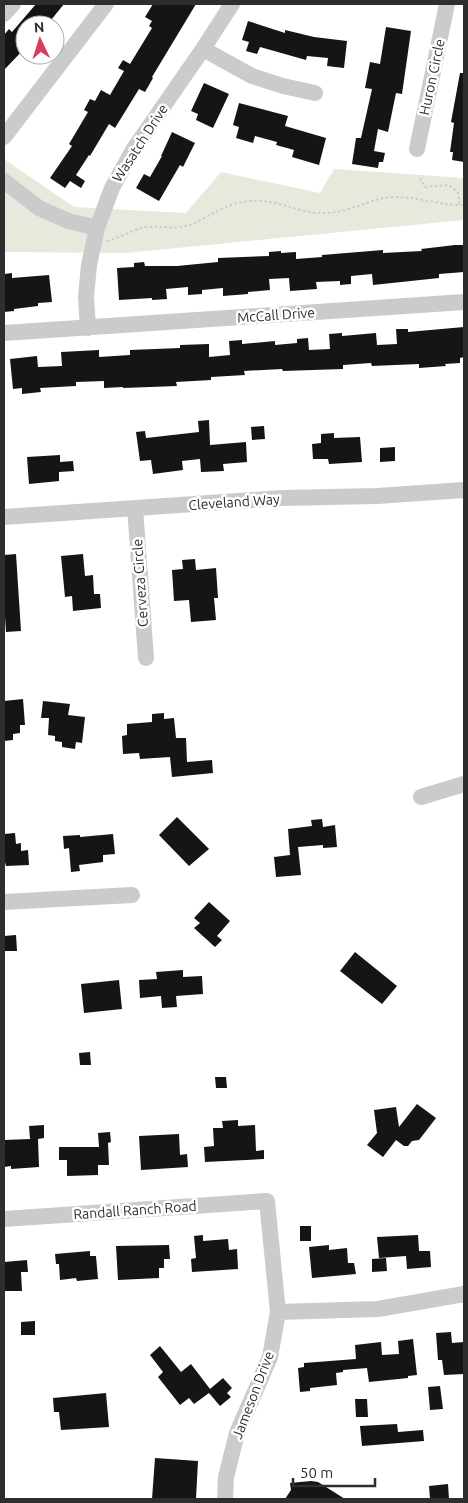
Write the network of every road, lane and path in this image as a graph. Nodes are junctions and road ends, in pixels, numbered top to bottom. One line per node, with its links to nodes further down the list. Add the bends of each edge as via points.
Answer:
1 (13, 4): 5 (street)
2 (106, 4): 8 (street)
3 (232, 4): 6 (street, Wasatch Drive)
4 (447, 4): 9 (street, Huron Circle)
5 (4, 14)
6 (203, 49): 7 (street, via 252,76); 14 (street, Wasatch Drive, via 133,150 112,188)
7 (314, 93)
8 (4, 137)
9 (417, 149)
10 (420, 178): 12 (path, via 425,187 448,185 457,191)
11 (4, 181): 14 (street, via 39,208)
12 (458, 205): 13 (path); 14 (path, via 390,197 338,213 324,214 251,201 216,210 178,228 137,229 106,242)
13 (464, 205)
14 (100, 234): 16 (street, Wasatch Drive, via 89,266)
15 (464, 302): 16 (street, McCall Drive)
16 (88, 328): 17 (street, McCall Drive)
17 (4, 333)
18 (464, 490): 19 (street, Cleveland Way)
19 (135, 508): 20 (street, Cleveland Way); 21 (street, Cerveza Circle)
20 (4, 517)
21 (146, 658)
22 (464, 784): 23 (street)
23 (421, 797)
24 (132, 895): 25 (street)
25 (4, 902)
26 (267, 1201): 27 (street, Randall Ranch Road); 29 (street, Jameson Drive)
27 (4, 1219)
28 (464, 1294): 29 (street, via 378,1309)
29 (278, 1312): 30 (street, Jameson Drive, via 270,1357 237,1433 226,1477)
30 (225, 1499)

